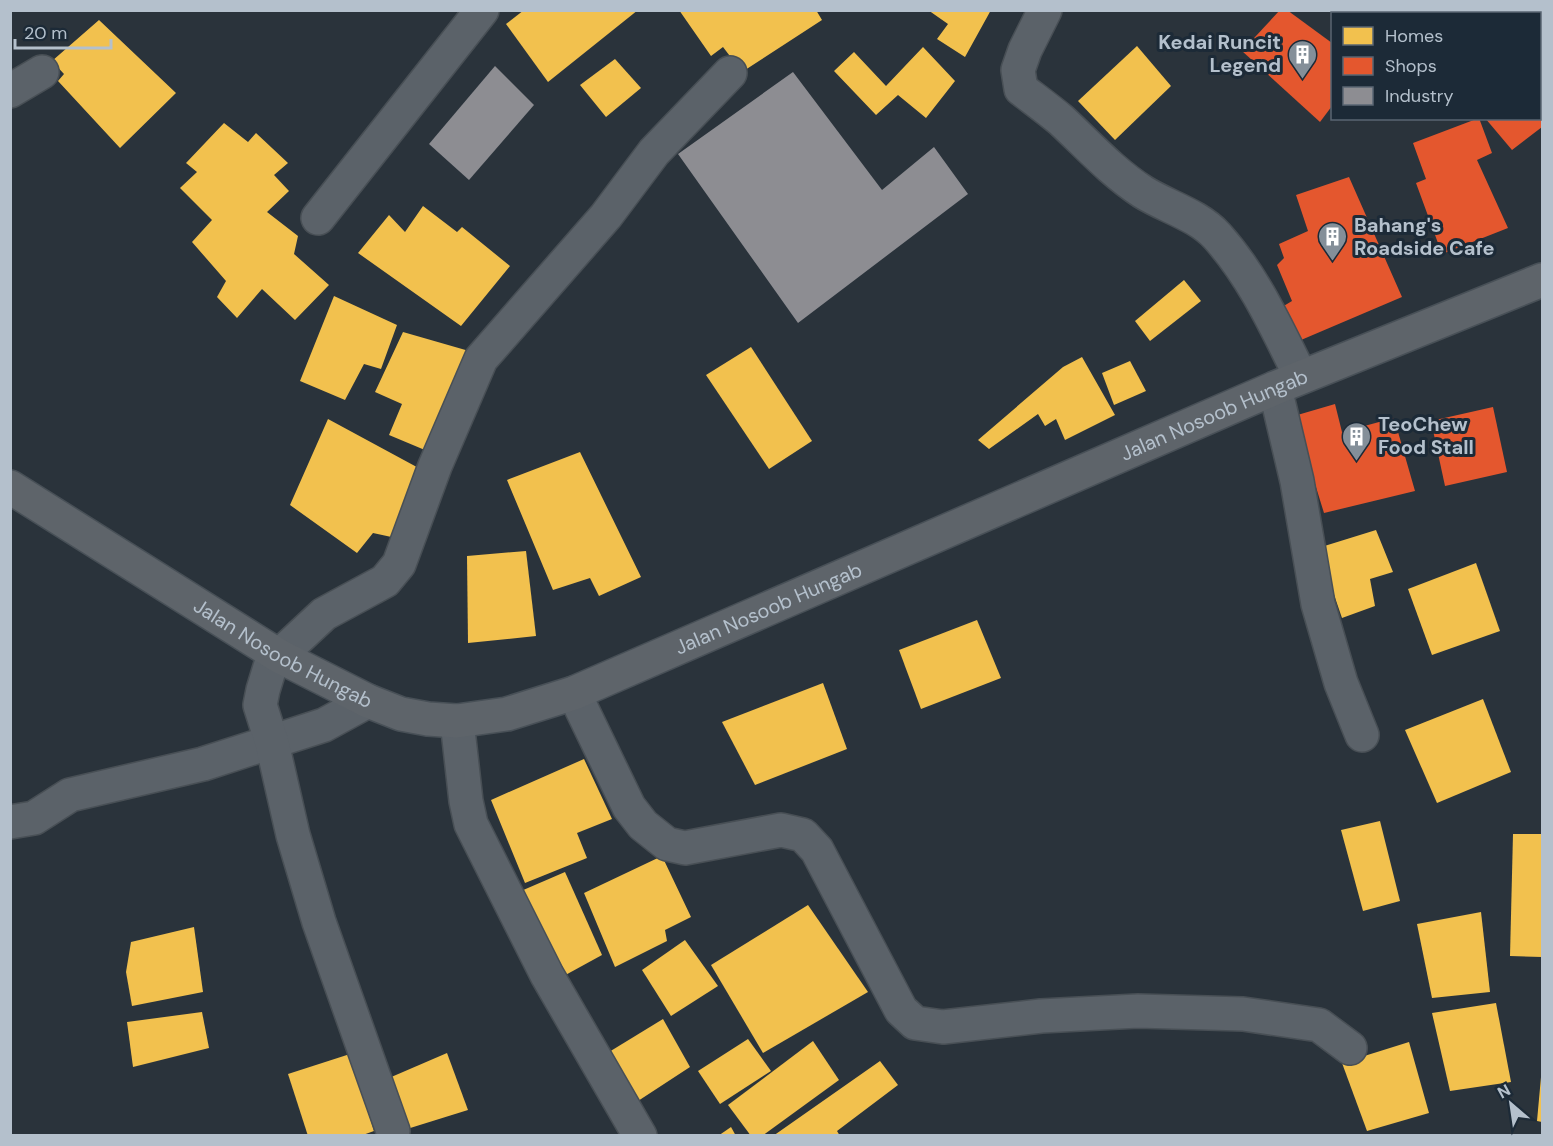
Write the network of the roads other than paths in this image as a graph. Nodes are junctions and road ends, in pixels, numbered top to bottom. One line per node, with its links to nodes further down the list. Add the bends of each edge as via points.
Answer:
1 (482, 10): 6 (street)
2 (1045, 10): 8 (street, via 1018,70 1021,89 1143,192 1192,217 1215,234 1266,308)
3 (42, 72): 5 (street)
4 (730, 73): 10 (street, via 654,152 606,216 481,359 399,564 385,580 324,614)
5 (10, 91)
6 (318, 218)
7 (1542, 280): 8 (main road, Jalan Nosoob Hungab)
8 (1288, 382): 11 (main road, Jalan Nosoob Hungab); 14 (street, via 1296,481 1318,604 1341,682)
9 (10, 486): 10 (main road, Jalan Nosoob Hungab)
10 (279, 656): 12 (main road, Jalan Nosoob Hungab); 15 (street, via 270,667 260,705)
11 (574, 693): 13 (main road, Jalan Nosoob Hungab, via 507,714); 17 (street, via 629,807 643,825 667,844 685,848 781,830 803,835 817,850 901,1010 915,1023 943,1027 1138,1011 1243,1014 1319,1025)
12 (368, 701): 13 (main road, Jalan Nosoob Hungab, via 401,714); 15 (street, via 324,725)
13 (457, 721): 19 (street, via 471,824 547,975)
14 (1362, 735)
15 (272, 743): 16 (street, via 203,764 70,795 34,818); 18 (street, via 293,835 320,922)
16 (10, 822)
17 (1350, 1048)
18 (393, 1131)
19 (640, 1136)

